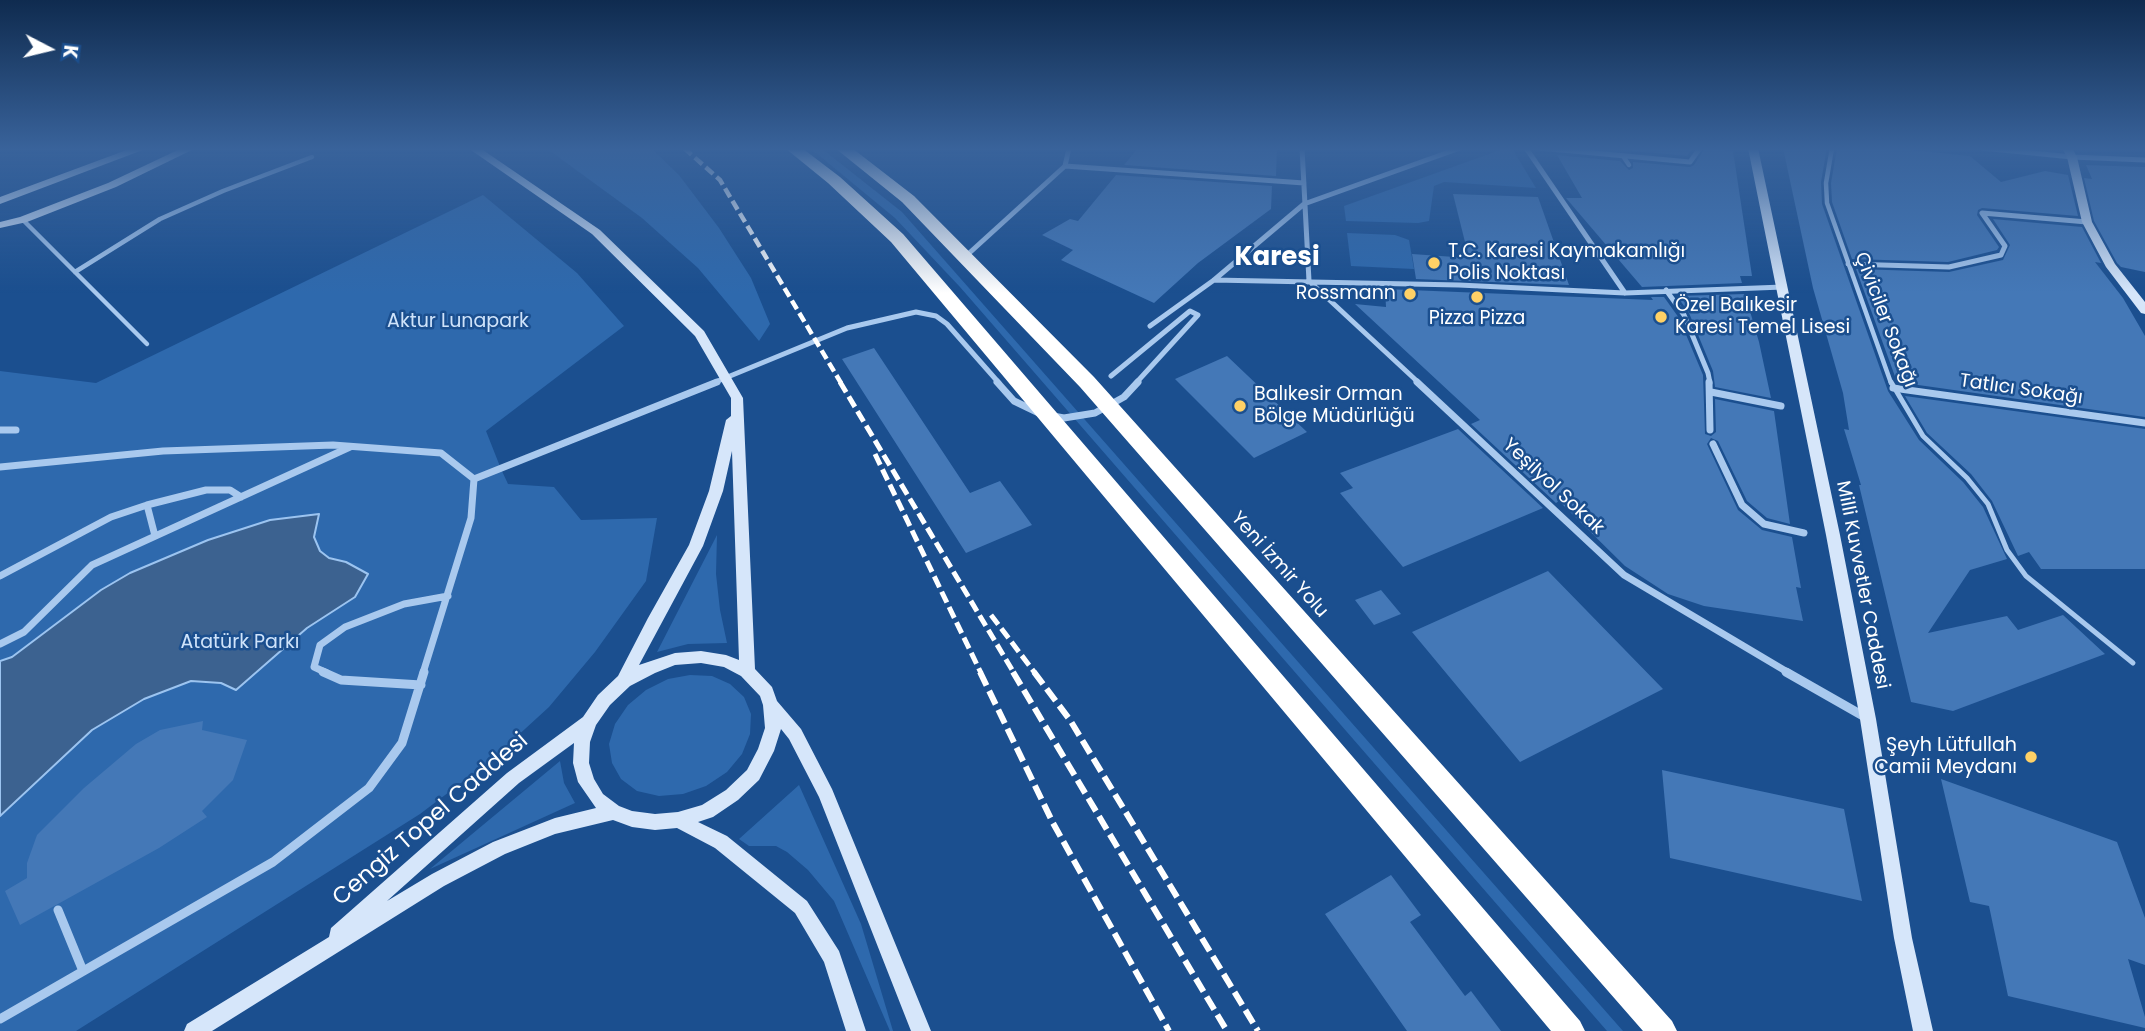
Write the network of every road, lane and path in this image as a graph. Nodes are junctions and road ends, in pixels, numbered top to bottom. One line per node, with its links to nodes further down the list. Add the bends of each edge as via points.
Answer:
1 (84, 196): 14 (main road)
2 (211, 196): 19 (lane, via 160,219)
3 (543, 196): 31 (main road, via 596,232 700,334)
4 (852, 196): 64 (highway, via 897,238)
5 (904, 196): 17 (highway, Yeni İzmir Yolu)
6 (1032, 196): 17 (street)
7 (1304, 196): 13 (street)
8 (1326, 196): 13 (street)
9 (1559, 196): 24 (street)
10 (1763, 196): 22 (main road, Milli Kuvvetler Caddesi)
11 (1827, 196): 18 (lane, Çiviciler Sokağı)
12 (2080, 196): 15 (main road)
13 (1304, 204): 20 (street); 21 (street)
14 (23, 220): 16 (main road); 19 (lane)
15 (2087, 222): 18 (street, via 1982,213 2005,246 2001,255 1949,267); 25 (main road, via 2110,265)
16 (0, 225)
17 (966, 256): 65 (highway, Yeni İzmir Yolu, via 1087,382)
18 (1848, 264): 29 (lane, Çiviciler Sokağı)
19 (75, 272): 27 (lane)
20 (1214, 280): 21 (street); 26 (street)
21 (1310, 281): 24 (street); 53 (street, Yeşilyol Sokak, via 1624,575)
22 (1783, 287): 23 (street); 53 (main road, Milli Kuvvetler Caddesi)
23 (1666, 290): 24 (street); 30 (street, via 1684,314)
24 (1625, 293)
25 (2145, 310)
26 (1150, 326)
27 (147, 344)
28 (1111, 376): 40 (street, via 1190,311 1198,315 1124,397 1095,413 1064,418 1037,414 1014,401 947,324 916,312 847,328)
29 (1893, 388): 33 (street, Tatlıcı Sokağı); 48 (lane, Çiviciler Sokağı, via 1923,436 1988,504 2007,550 2026,576)
30 (1711, 392): 32 (street); 36 (street)
31 (737, 398): 49 (main road); 50 (main road, Cengiz Topel Caddesi, via 716,491 696,546)
32 (1781, 406)
33 (2145, 423)
34 (0, 430): 35 (street)
35 (16, 430)
36 (1710, 430)
37 (1713, 444): 43 (street, via 1742,505 1765,524)
38 (351, 447): 39 (street, via 163,451); 40 (street, via 441,453); 41 (street)
39 (0, 467)
40 (474, 479): 46 (street, via 471,518)
41 (241, 496): 42 (street, via 230,490 206,490); 44 (street)
42 (146, 506): 44 (street); 45 (street, via 111,517)
43 (1804, 533)
44 (155, 536): 47 (street, via 92,565 24,632)
45 (0, 576)
46 (448, 596): 51 (street); 51 (street, via 404,604 345,627 320,645 314,667 341,680)
47 (0, 644)
48 (2133, 663)
49 (747, 671): 50 (main road, Cengiz Topel Caddesi, via 726,660 675,659); 52 (main road, via 762,686)
50 (624, 681): 54 (main road, Cengiz Topel Caddesi)
51 (421, 685): 59 (street, via 402,743 369,788 273,862)
52 (771, 705): 56 (main road, Cengiz Topel Caddesi, via 773,728 753,775 707,811); 63 (main road, via 795,734 826,794)
53 (1868, 719): 66 (main road, Milli Kuvvetler Caddesi, via 1903,938)
54 (589, 722): 55 (main road, Cengiz Topel Caddesi, via 582,742 586,782); 58 (main road, Cengiz Topel Caddesi, via 513,778)
55 (613, 812): 56 (main road, Cengiz Topel Caddesi, via 654,822); 58 (main road, Cengiz Topel Caddesi, via 555,826 499,848)
56 (678, 820): 62 (main road, via 721,842 802,907 832,958)
57 (58, 910): 59 (street)
58 (307, 960): 61 (main road, Cengiz Topel Caddesi)
59 (83, 971): 60 (street)
60 (0, 1019)
61 (194, 1031)
62 (856, 1031)
63 (921, 1031)
64 (1570, 1031)
65 (1662, 1031)
66 (1923, 1031)

